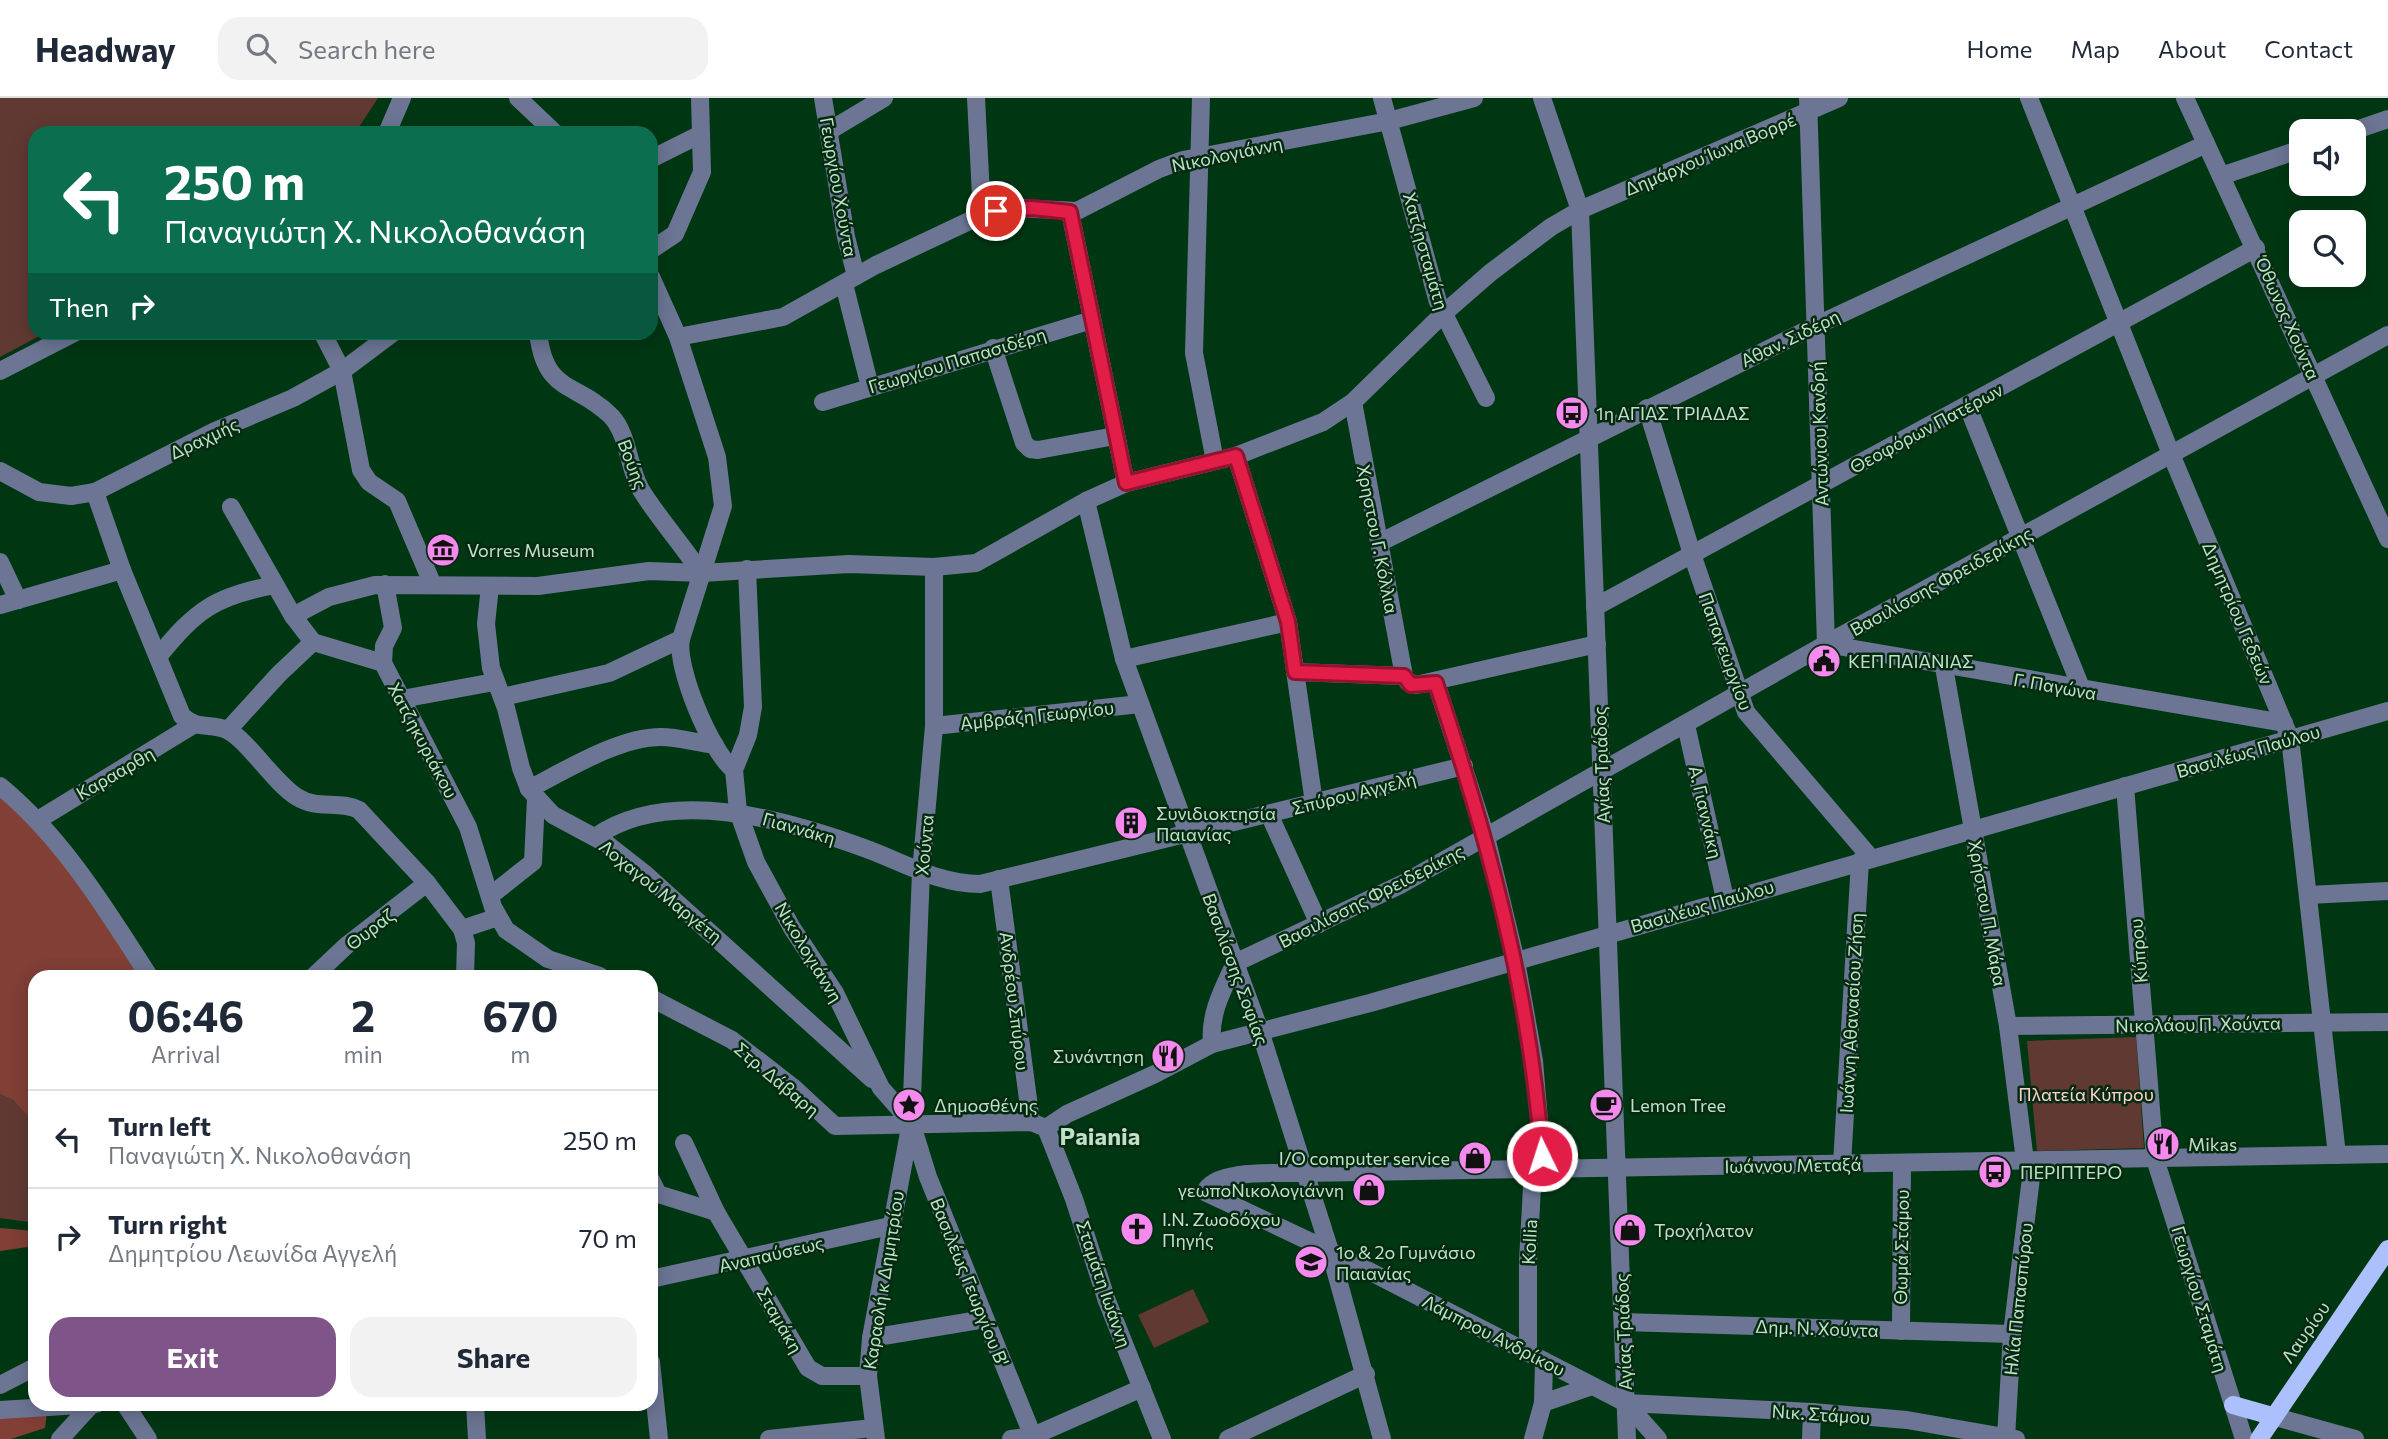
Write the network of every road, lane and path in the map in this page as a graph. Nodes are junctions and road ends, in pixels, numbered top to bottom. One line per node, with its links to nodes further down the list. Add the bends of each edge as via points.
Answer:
1 (402, 98): 17 (street)
2 (518, 98): 18 (street)
3 (700, 98): 21 (street)
4 (823, 98): 20 (street, Γεωργίου Χούντα)
5 (884, 98): 20 (street)
6 (976, 98): 30 (street)
7 (1201, 98): 25 (street)
8 (1382, 98): 16 (street, Χατζησταμάτη)
9 (1474, 98): 16 (street, Νικολογιάννη)
10 (1542, 98): 28 (street, Αγίας Τριάδος)
11 (1839, 98): 14 (street, Δημάρχου Ίωνα Βορρέ)
12 (2029, 98): 27 (street, Δημητρίου Γεδεών)
13 (2185, 98): 22 (street, Όθωνος Χούντα)
14 (1808, 105): 28 (street, Δημάρχου Ίωνα Βορρέ); 38 (street, Αντώνιου Κανδρή)
15 (2388, 119): 19 (street)
16 (1390, 121): 25 (street, Νικολογιάννη); 35 (street, Χατζησταμάτη)
17 (397, 126)
18 (548, 126)
19 (2366, 127)
20 (829, 131): 33 (street, Γεωργίου Χούντα)
21 (701, 134): 24 (street); 31 (street, via 702,172 676,234)
22 (2206, 144): 26 (street, Όθωνος Χούντα); 27 (street, Αθαν. Σιδέρη)
23 (2289, 153): 26 (street)
24 (658, 156)
25 (1200, 159): 29 (street, Νικολογιάννη, via 1159,169); 59 (street, via 1194,353)
26 (2221, 176): 32 (street, Όθωνος Χούντα)
27 (2072, 205): 37 (street, Δημητρίου Γεδεών); 38 (street, Αθαν. Σιδέρη)
28 (1580, 210): 35 (street, Δημάρχου Ίωνα Βορρέ, via 1490,273); 56 (street, Αγίας Τριάδος)
29 (1070, 212): 30 (street, Νικολογιάννη, via 1016,208); 36 (street)
30 (982, 215): 33 (street, Νικολογιάννη)
31 (658, 246)
32 (2256, 248): 37 (street, Θεοφόρων Πατέρων); 48 (street, Όθωνος Χούντα)
33 (850, 280): 40 (street, Νικολογιάννη, via 783,317); 49 (street, Γεωργίου Χούντα)
34 (658, 293): 40 (street)
35 (1443, 314): 50 (street, Χατζησταμάτη); 52 (street, Δημάρχου Ίωνα Βορρέ)
36 (1092, 320): 45 (street, Γεωργίου Παπασιδέρη); 55 (street)
37 (2119, 324): 53 (street, Θεοφόρων Πατέρων); 57 (street, Δημητρίου Γεδεών)
38 (1815, 326): 54 (street, Αθαν. Σιδέρη); 62 (street, Αντώνιου Κανδρή)
39 (2388, 335): 48 (street, Βασιλίσσης Φρειδερίκης)
40 (678, 337): 74 (street, via 717,457 723,506)
41 (60, 340): 46 (street)
42 (326, 340): 47 (street)
43 (383, 340): 47 (street, Δραχμής)
44 (540, 340): 74 (street, Βούης, via 545,365 559,384 616,423 640,488)
45 (993, 348): 49 (street, Γεωργίου Παπασιδέρη); 55 (street, via 1024,443 1030,449)
46 (0, 371)
47 (342, 371): 63 (street, Δραχμής); 75 (street, via 361,470 369,482 397,501)
48 (2312, 373): 57 (street, Βασιλίσσης Φρειδερίκης); 67 (street, Όθωνος Χούντα)
49 (870, 387): 51 (street, Γεωργίου Παπασιδέρη)
50 (1486, 398)
51 (823, 402)
52 (1353, 402): 58 (street, Δημάρχου Ίωνα Βορρέ, via 1323,422); 68 (street, Χρηστου Γ. Κόλλια)
53 (1968, 407): 62 (street, Θεοφόρων Πατέρων); 66 (street)
54 (1647, 408): 56 (street, Αθαν. Σιδέρη); 69 (street, Παπαγεωργίου)
55 (1115, 436): 61 (street)
56 (1589, 437): 68 (street, Αθαν. Σιδέρη); 81 (street, Αγίας Τριάδος)
57 (2171, 454): 66 (street, Βασιλίσσης Φρειδερίκης); 105 (street, Δημητρίου Γεδεών)
58 (1236, 456): 59 (street, Δημάρχου Ίωνα Βορρέ); 83 (street)
59 (1214, 461): 61 (street, Δημάρχου Ίωνα Βορρέ)
60 (3, 471): 63 (street, Δραχμής, via 39,492 71,496)
61 (1126, 483): 64 (street, Δημάρχου Ίωνα Βορρέ)
62 (1821, 483): 69 (street, Θεοφόρων Πατέρων); 87 (street, Αντώνιου Κανδρή)
63 (95, 492): 72 (street)
64 (1086, 501): 71 (street, Δημάρχου Ίωνα Βορρέ, via 976,563); 89 (street, Βασιλίσσης Σοφίας)
65 (231, 507): 77 (street)
66 (2022, 537): 87 (street, Βασιλίσσης Φρειδερίκης); 96 (street)
67 (2388, 539)
68 (1379, 543): 93 (street, Χρηστου Γ. Κόλλια)
69 (1692, 554): 81 (street, Θεοφόρων Πατέρων); 97 (street, Παπαγεωργίου)
70 (0, 562): 79 (street)
71 (934, 567): 73 (street, Δημάρχου Ίωνα Βορρέ, via 849,564); 103 (street, Χούντα)
72 (122, 569): 79 (street); 88 (street)
73 (747, 569): 74 (street, Δημάρχου Ίωνα Βορρέ); 108 (street, Νικολογιάννη, via 753,716)
74 (701, 573): 78 (street, Δημάρχου Ίωνα Βορρέ, via 649,571 538,586); 84 (street)
75 (432, 583): 76 (street, Δημάρχου Ίωνα Βορρέ); 78 (street, Δημάρχου Ίωνα Βορρέ)
76 (385, 584): 82 (street, Δημάρχου Ίωνα Βορρέ, via 344,592); 90 (street, via 393,628 384,646)
77 (275, 585): 82 (street); 88 (street, via 225,596 197,614)
78 (490, 586): 95 (street, via 486,624)
79 (18, 600): 80 (street)
80 (0, 605)
81 (1595, 607): 86 (street, Αγίας Τριάδος)
82 (293, 616): 85 (street)
83 (1288, 622): 89 (street); 92 (street)
84 (681, 639): 95 (street, via 609,673); 106 (street, via 678,652 685,678)
85 (313, 642): 90 (street, Χατζηκυριάκου); 104 (street)
86 (1597, 644): 94 (street); 109 (street, Αγίας Τριάδος)
87 (1826, 644): 91 (street, Γ. Παγώνα); 97 (street, Βασιλίσσης Φρειδερίκης)
88 (158, 657): 102 (street, via 183,716)
89 (1124, 659): 99 (street, Βασιλίσσης Σοφίας)
90 (383, 663): 98 (street, Χατζηκυριάκου)
91 (1944, 667): 96 (street, Γ. Παγώνα); 117 (street, Χρήστου Π. Μάρα)
92 (1295, 672): 93 (street); 113 (street)
93 (1404, 676): 94 (street, via 1411,685)
94 (1436, 683): 107 (street, Kollia)
95 (498, 689): 98 (street); 112 (street)
96 (2082, 690): 105 (street, Γ. Παγώνα)
97 (1739, 695): 101 (street, Βασιλίσσης Φρειδερίκης); 121 (street, Παπαγεωργίου, via 1746,712)
98 (402, 699): 127 (street, Χατζηκυριάκου, via 468,827)
99 (1140, 704): 103 (street, Αμβράζη Γεωργίου); 118 (street, Βασιλίσσης Σοφίας)
100 (2388, 711): 105 (street, Βασιλέως Παύλου)
101 (1686, 724): 109 (street, Βασιλίσσης Φρειδερίκης); 128 (street, Α. Γιαννάκη)
102 (193, 726): 104 (street); 116 (street, Καρααρθη)
103 (934, 726): 122 (street, Χούντα)
104 (228, 730): 124 (street, via 297,797 318,805 349,804 359,810)
105 (2287, 730): 111 (street, Βασιλέως Παύλου); 126 (street, Δημητρίου Γεδεών)
106 (715, 744): 108 (street); 112 (street, via 660,737 635,742 599,754)
107 (1464, 766): 113 (street, Σπύρου Αγγελή); 120 (street, Kollia)
108 (734, 770): 114 (street, Νικολογιάννη)
109 (1601, 771): 120 (street, Βασιλίσσης Φρειδερίκης); 132 (street, Αγίας Τριάδος)
110 (0, 786): 116 (street)
111 (2125, 786): 117 (street, Βασιλέως Παύλου); 145 (street, Κύπρου)
112 (533, 794): 119 (street, Λοχαγού Μαργέτη, via 564,821); 127 (street, via 533,862)
113 (1314, 803): 115 (street, Σπύρου Αγγελή)
114 (738, 811): 119 (street, Γιαννάκη, via 691,810 638,818); 122 (street, Γιαννάκη, via 865,848); 148 (street, Νικολογιάννη, via 756,862 835,993)
115 (1269, 814): 118 (street, Σπύρου Αγγελή); 130 (street)
116 (38, 820): 136 (street)
117 (1974, 829): 121 (street, Βασιλέως Παύλου); 144 (street, Χρήστου Π. Μάρα)
118 (1188, 834): 123 (street, Σπύρου Αγγελή); 135 (street, Βασιλίσσης Σοφίας)
119 (595, 837): 148 (street, Λοχαγού Μαργέτη, via 726,944)
120 (1486, 837): 130 (street, Βασιλίσσης Φρειδερίκης); 134 (street, Kollia)
121 (1865, 860): 128 (street, Βασιλέως Παύλου); 157 (street, Ιωάννη Αθανασίου Ζήση)
122 (921, 872): 123 (street, Γιαννάκη, via 961,884); 149 (street, Χούντα)
123 (999, 880): 150 (street, Ανδρέου Σπύρου)
124 (427, 883): 131 (street); 137 (street, Θυραζ)
125 (2388, 891): 126 (street)
126 (2308, 895): 142 (street, Δημητρίου Γεδεών)
127 (490, 896): 129 (street, Χατζηκυριάκου)
128 (1725, 899): 132 (street, Βασιλέως Παύλου)
129 (498, 917): 131 (street); 133 (street, via 512,937)
130 (1319, 924): 135 (street, Βασιλίσσης Φρειδερίκης)
131 (462, 929): 138 (street)
132 (1608, 933): 134 (street, Βασιλέως Παύλου); 158 (street, Αγίας Τριάδος)
133 (548, 958): 139 (street); 140 (street)
134 (1516, 961): 146 (street, Βασιλέως Παύλου); 159 (street, Kollia, via 1534,1060 1542,1156)
135 (1235, 963): 146 (street, Βασιλίσσης Σοφίας); 147 (street, via 1216,1006)
136 (145, 970)
137 (320, 970)
138 (465, 970)
139 (552, 970)
140 (583, 970)
141 (658, 1002): 149 (street, Στρ. Δάβαρη, via 732,1040 835,1126)
142 (2322, 1022): 143 (street, Νικολάου Π. Χούντα); 145 (street, Νικολάου Π. Χούντα); 153 (street, Δημητρίου Γεδεών)
143 (2388, 1022)
144 (2008, 1026): 145 (street, Νικολάου Π. Χούντα); 155 (street, Χρήστου Π. Μάρα)
145 (2144, 1026): 154 (street, Κύπρου)
146 (1260, 1031): 147 (street, Βασιλέως Παύλου); 160 (street, Βασιλίσσης Σοφίας)
147 (1212, 1044): 150 (street, Βασιλέως Παύλου)
148 (881, 1087): 149 (street, Νικολογιάννη)
149 (911, 1122): 150 (street, Στρ. Δάβαρη); 164 (street, Καραολή κ Δημητρίου); 169 (street, Βασιλέως Γεωργίου Β')
150 (1038, 1125): 180 (street, Σταμάτη Ιωάννη, via 1074,1199)
151 (684, 1143): 163 (street, Σταμάκη)
152 (2388, 1154): 153 (street, Ιωάννου Μεταξά)
153 (2337, 1155): 154 (street, Ιωάννου Μεταξά)
154 (2155, 1158): 155 (street, Ιωάννου Μεταξά); 183 (street, Γεωργίου Σταμάτη)
155 (2029, 1161): 156 (street, Ιωάννου Μεταξά); 172 (street, Ηλία Παπασπύρου)
156 (1902, 1163): 157 (street, Ιωάννου Μεταξά); 171 (street, Θωμά Στάμου)
157 (1842, 1164): 158 (street, Ιωάννου Μεταξά)
158 (1616, 1168): 159 (street, Ιωάννου Μεταξά); 170 (street, Αγίας Τριάδος)
159 (1538, 1169): 160 (street, Ιωάννου Μεταξά); 174 (street, Kollia, via 1532,1187 1528,1261)
160 (1305, 1173): 161 (street, Ιωάννου Μεταξά, via 1229,1176 1210,1182); 166 (street, Βασιλίσσης Σοφίας)
161 (1205, 1192): 166 (street, Λάμπρου Ανδρίκου)
162 (658, 1194): 163 (street)
163 (716, 1212): 167 (street, Σταμάκη)
164 (890, 1226): 167 (street, Αναπαύσεως); 173 (street, Καραολή κ Δημητρίου)
165 (2388, 1249): 191 (main road, Λαυρίου)
166 (1330, 1251): 174 (street, Λάμπρου Ανδρίκου); 176 (street, Βασιλίσσης Σοφίας)
167 (746, 1260): 168 (street, Αναπαύσεως); 177 (street, Σταμάκη, via 813,1373)
168 (658, 1278)
169 (985, 1319): 173 (street); 194 (street, Βασιλέως Γεωργίου Β')
170 (1623, 1322): 171 (street, Δημ. Ν. Χούντα); 182 (street, Αγίας Τριάδος)
171 (1901, 1331): 172 (street, Δημ. Ν. Χούντα)
172 (2012, 1334): 195 (street, Ηλία Παπασπύρου)
173 (871, 1338): 177 (street, Καραολή κ Δημητρίου)
174 (1536, 1357): 179 (street, Λάμπρου Ανδρίκου); 181 (street, Kollia)
175 (28, 1371): 178 (street)
176 (1366, 1374): 203 (street); 204 (street, Βασιλίσσης Σοφίας)
177 (868, 1376): 192 (street, Καραολή κ Δημητρίου)
178 (0, 1385)
179 (1592, 1386): 181 (street); 182 (street, Λάμπρου Ανδρίκου)
180 (1142, 1388): 194 (street); 202 (street, Σταμάτη Ιωάννη)
181 (1543, 1403): 205 (street, Kollia)
182 (1626, 1403): 190 (street, Νικ. Στάμου); 206 (street, Αγίας Τριάδος); 207 (street, Λάμπρου Ανδρίκου)
183 (2233, 1405): 191 (main road); 209 (street, Γεωργίου Σταμάτη)
184 (28, 1408): 185 (street)
185 (0, 1410)
186 (87, 1411): 196 (street)
187 (130, 1411): 197 (street)
188 (475, 1411): 198 (street)
189 (656, 1411): 199 (street)
190 (1812, 1412): 193 (street, Νικ. Στάμου); 208 (street)
191 (2273, 1416): 210 (main road, Λαυρίου); 211 (street)
192 (874, 1433): 200 (street)
193 (1960, 1434): 195 (street, Νικ. Στάμου)
194 (1034, 1437): 201 (street)
195 (2011, 1438)
196 (60, 1439)
197 (148, 1439)
198 (477, 1439)
199 (659, 1439)
200 (768, 1439)
201 (1011, 1439)
202 (1162, 1439)
203 (1228, 1439)
204 (1382, 1439)
205 (1533, 1439)
206 (1627, 1439)
207 (1658, 1439)
208 (1811, 1439)
209 (2244, 1439)
210 (2259, 1439)
211 (2356, 1439)

